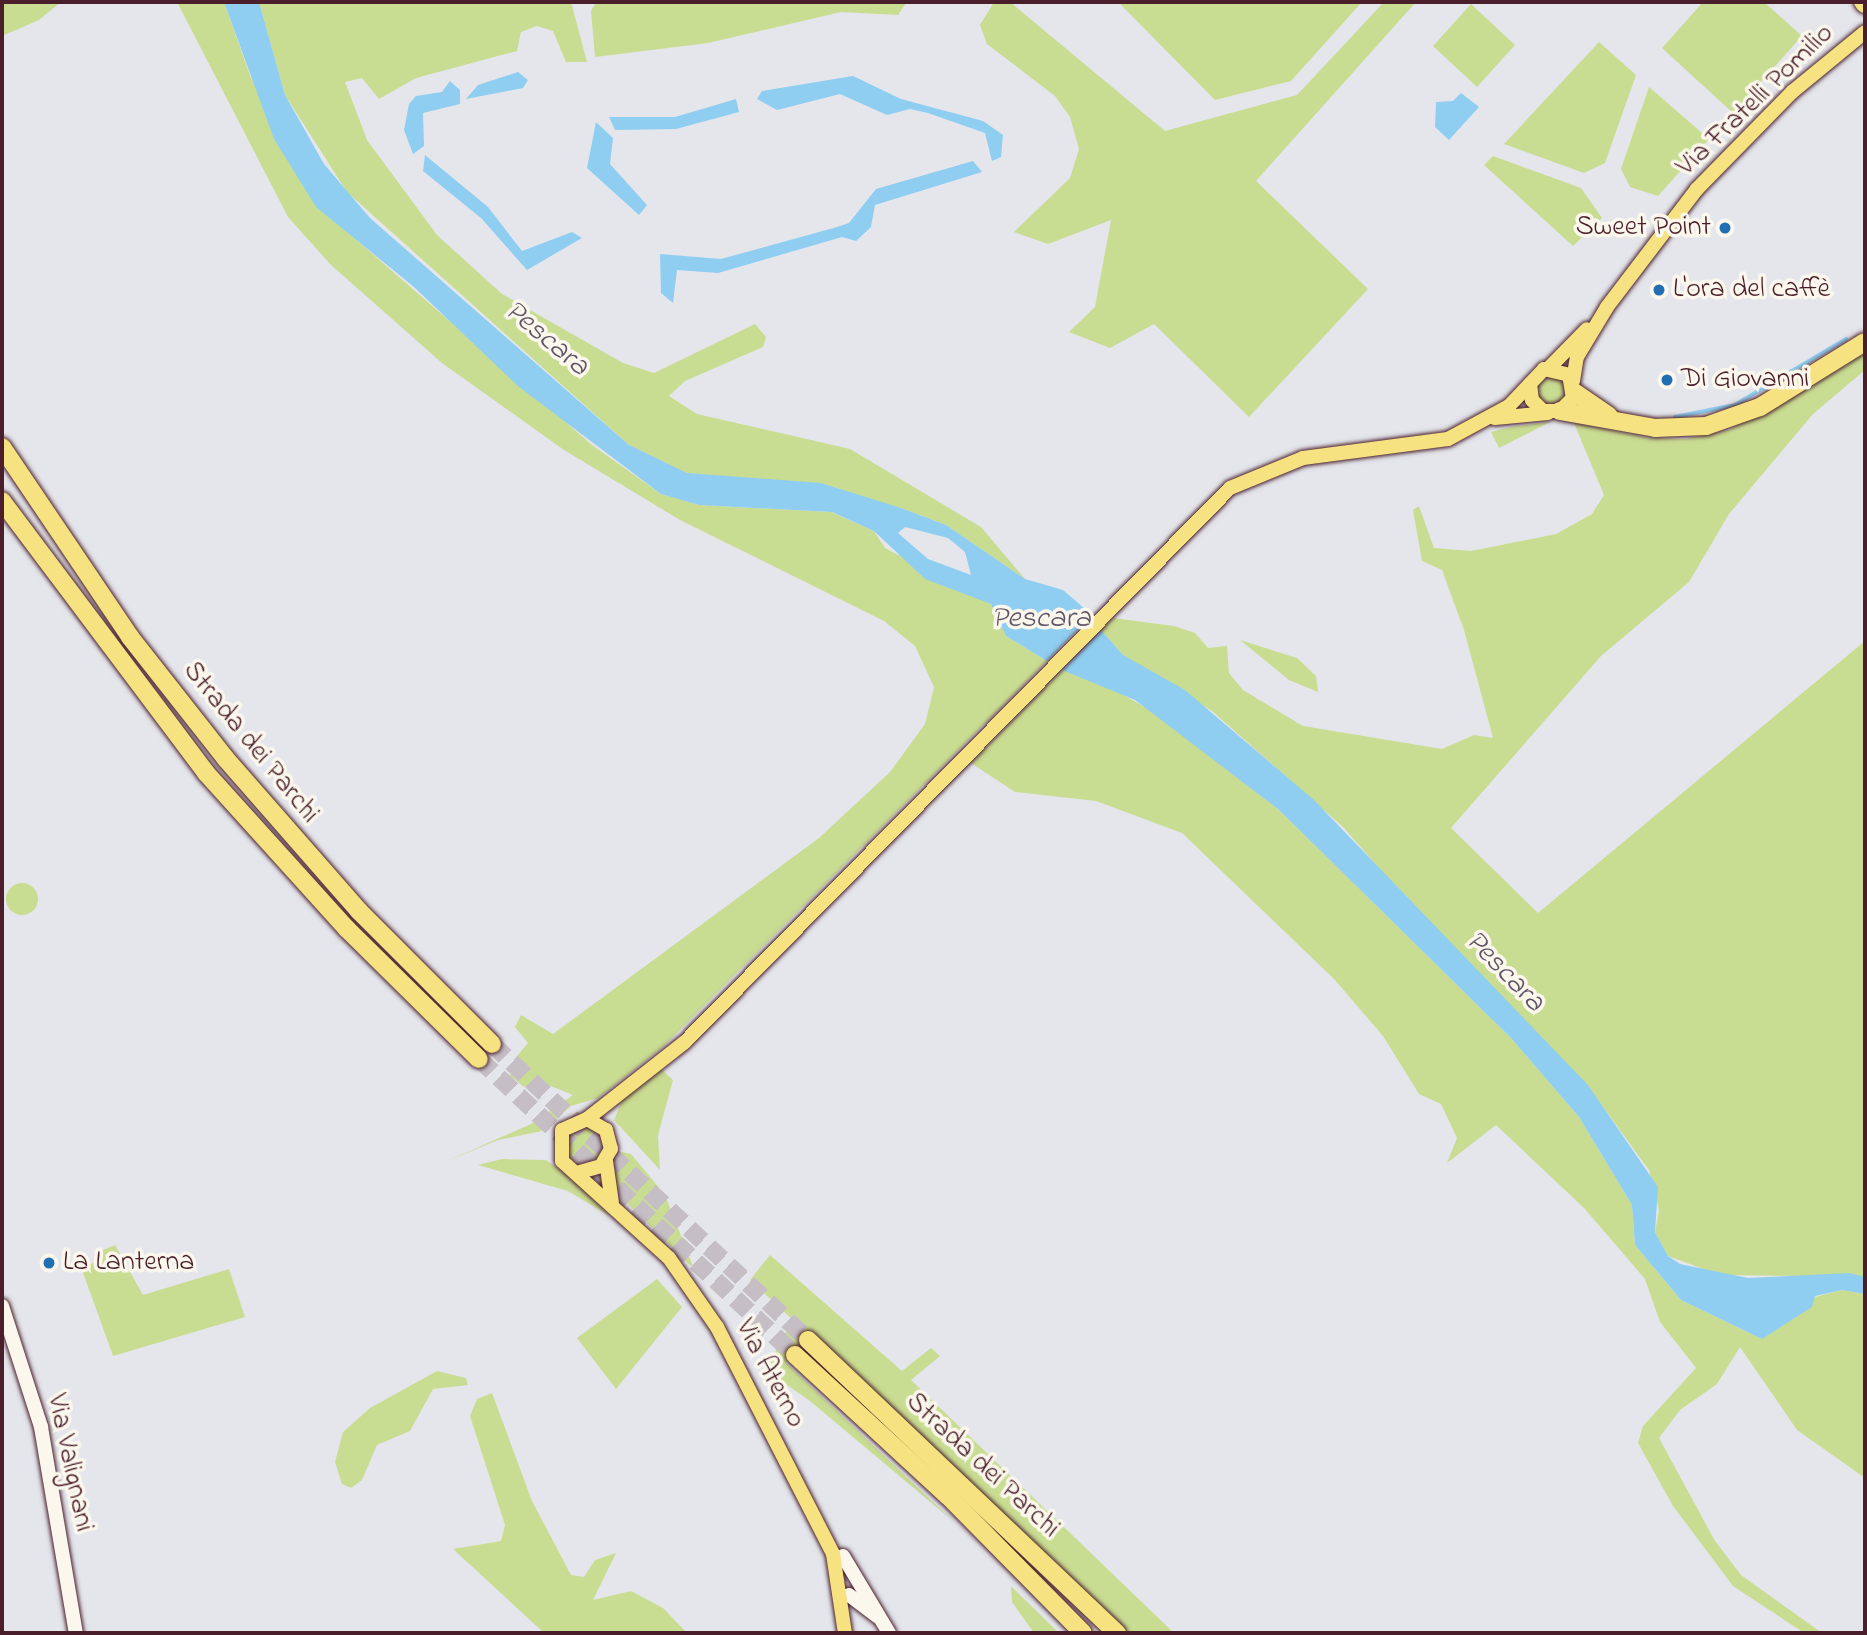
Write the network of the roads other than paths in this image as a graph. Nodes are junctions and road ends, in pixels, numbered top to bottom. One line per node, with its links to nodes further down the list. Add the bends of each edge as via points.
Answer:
1 (1865, 32): 2 (main road, Via Fratelli Pomilio, via 1792,92 1697,188)
2 (1607, 307): 4 (main road, Via Fratelli Pomilio); 6 (main road, Via Fratelli Pomilio, via 1577,357)
3 (1865, 342): 9 (highway, via 1732,419 1678,429)
4 (1549, 368): 5 (main road, Via Fratelli Pomilio); 6 (main road)
5 (1531, 384): 7 (main road, via 1532,400); 8 (main road)
6 (1574, 387): 7 (main road); 9 (highway)
7 (1554, 412): 8 (main road); 9 (highway)
8 (1491, 418): 14 (main road, via 1432,444 1303,458 1245,478 685,1042)
9 (1615, 419)
10 (2, 447): 12 (highway, Strada dei Parchi, via 130,637 235,770 368,920)
11 (2, 501): 13 (highway, Strada dei Parchi, via 109,652 215,783 376,959)
12 (492, 1044)
13 (479, 1059)
14 (621, 1093): 15 (main road); 16 (main road)
15 (587, 1119): 16 (main road); 18 (main road, via 567,1125 557,1143 562,1161)
16 (606, 1130): 17 (main road)
17 (606, 1161): 18 (main road); 19 (main road)
18 (580, 1172): 19 (main road, Via Aterno)
19 (613, 1207): 23 (main road, Via Aterno, via 696,1292)
20 (2, 1306): 25 (main road, Via Valignani, via 41,1427)
21 (808, 1340): 30 (highway, Strada dei Parchi)
22 (795, 1354): 29 (highway, Strada dei Parchi, via 948,1496)
23 (777, 1441): 24 (main road, Via Aterno); 24 (main road, via 794,1456 843,1556)
24 (848, 1585): 26 (main road, Via Aterno); 27 (main road); 28 (main road)
25 (76, 1633)
26 (845, 1633)
27 (853, 1633)
28 (889, 1633)
29 (1083, 1633)
30 (1117, 1633)

